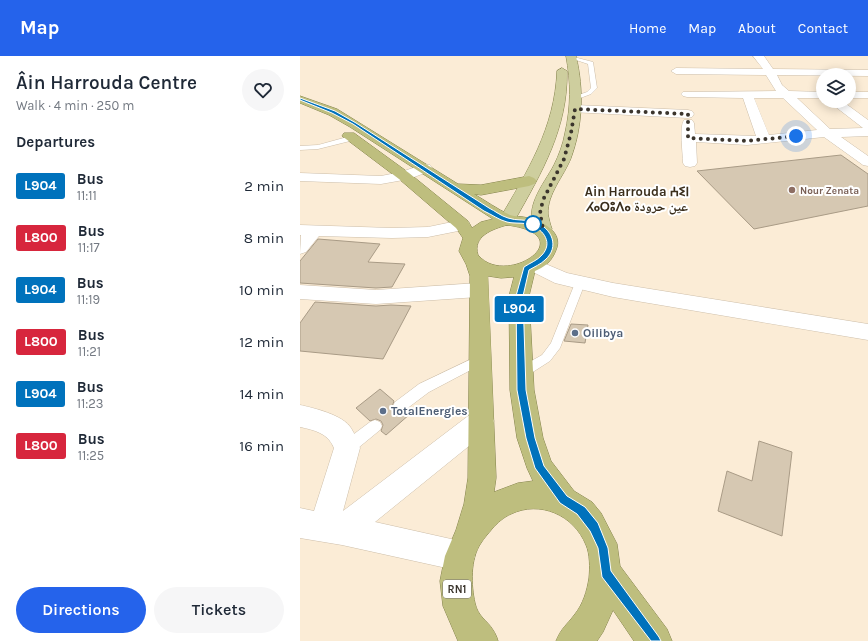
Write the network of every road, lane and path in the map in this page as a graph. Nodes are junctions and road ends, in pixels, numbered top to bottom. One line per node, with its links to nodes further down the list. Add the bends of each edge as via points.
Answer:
1 (568, 56): 12 (main road, via 575,75); 12 (lane, via 591,63 594,88); 28 (main road, via 551,134)
2 (758, 56): 3 (street)
3 (769, 72): 4 (street); 5 (street, via 674,66); 7 (street)
4 (868, 73)
5 (687, 94): 6 (street); 15 (street)
6 (747, 94): 7 (street); 21 (street)
7 (785, 94): 8 (street); 18 (street)
8 (816, 94)
9 (856, 95): 10 (street)
10 (868, 95)
11 (300, 99): 25 (highway, via 333,112)
12 (575, 104): 15 (street); 31 (main road, via 564,159 543,200 540,213)
13 (844, 108): 16 (street)
14 (300, 110): 19 (highway)
15 (688, 114): 20 (street)
16 (868, 126)
17 (868, 132): 18 (street)
18 (827, 133): 21 (street); 23 (street)
19 (351, 138): 22 (lane, via 318,147); 26 (highway)
20 (688, 138): 21 (street, via 747,141); 24 (street)
21 (764, 139)
22 (300, 148)
23 (868, 162)
24 (690, 163)
25 (425, 168): 26 (street); 29 (highway)
26 (404, 176): 27 (street, via 374,180); 33 (highway)
27 (300, 177)
28 (529, 181): 29 (highway, via 481,190); 30 (main road)
29 (453, 187): 30 (highway, via 486,210)
30 (508, 220): 31 (highway, via 521,220); 33 (highway, via 486,226 477,232)
31 (543, 229): 36 (highway, via 551,243 549,251)
32 (307, 231): 33 (street); 34 (street)
33 (466, 232): 35 (highway, RN1, via 470,258)
34 (300, 248)
35 (475, 263): 36 (highway, via 498,272 512,272); 38 (highway, RN1, via 479,276)
36 (530, 267): 37 (street); 42 (highway, via 519,296)
37 (580, 283): 40 (street); 42 (lane, via 556,345 546,358)
38 (478, 290): 39 (street, via 376,297); 41 (highway, RN1)
39 (300, 292)
40 (868, 332)
41 (480, 360): 43 (lane, via 424,388); 45 (highway, RN1)
42 (521, 374): 48 (highway, via 530,438 540,468)
43 (400, 406)
44 (300, 416): 47 (street, via 337,431)
45 (481, 421): 49 (street); 50 (highway, RN1, via 482,478 478,504)
46 (375, 426): 47 (lane)
47 (347, 448): 49 (street)
48 (563, 499): 50 (highway, via 544,494 523,495 504,502 485,515); 51 (highway, via 581,510 594,527 603,548)
49 (322, 526): 50 (street)
50 (465, 545): 52 (highway, RN1, via 456,581 459,606)
51 (606, 573): 53 (highway, via 601,598 591,622); 54 (highway)
52 (474, 637)
53 (573, 641)
54 (655, 641)

